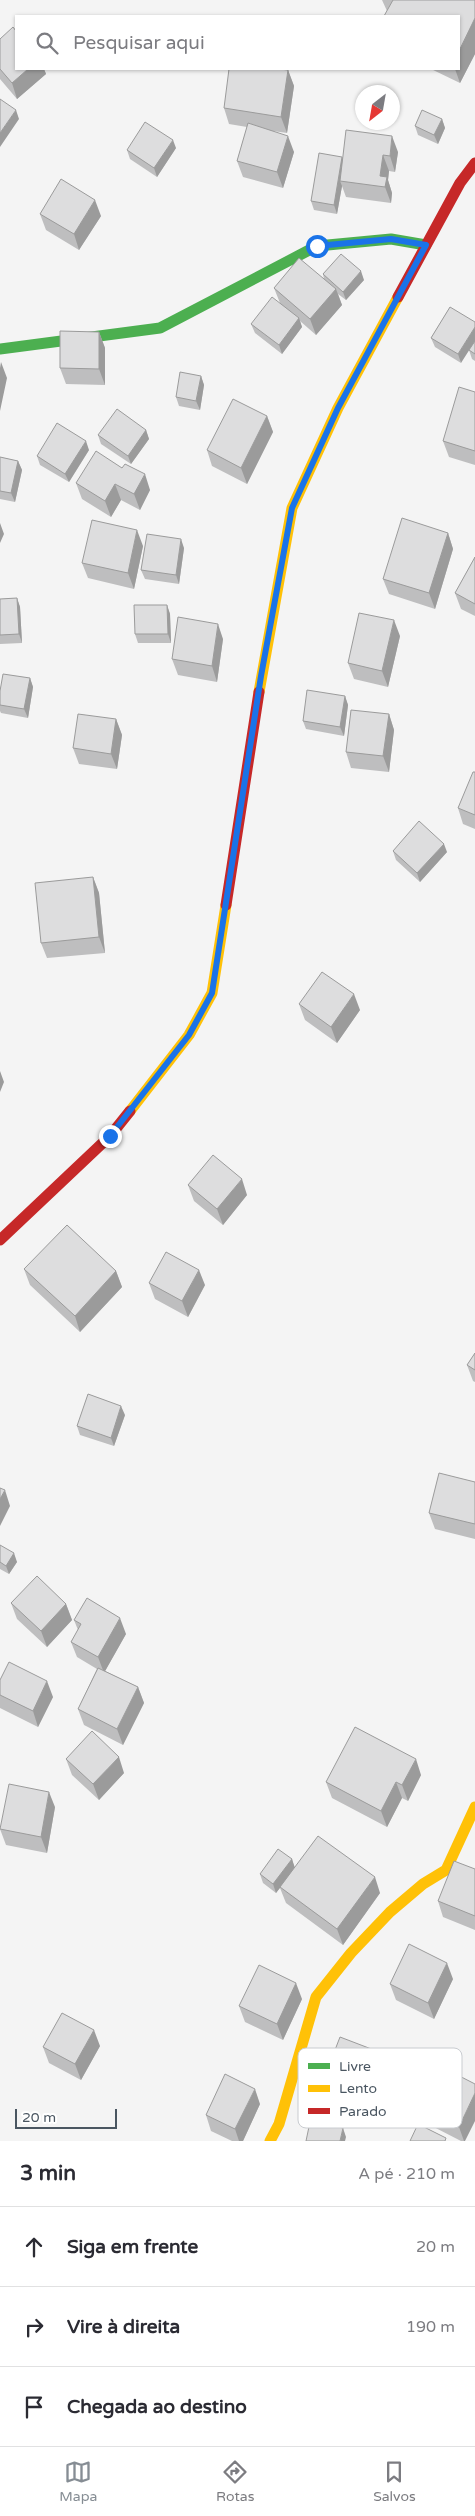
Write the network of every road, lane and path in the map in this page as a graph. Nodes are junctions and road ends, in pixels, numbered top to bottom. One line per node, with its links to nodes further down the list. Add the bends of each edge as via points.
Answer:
1 (475, 163): 2 (street, via 460,183)
2 (426, 245): 3 (street, via 391,239 317,246 160,328); 4 (street, via 338,408 292,508 259,686 212,993 189,1035 110,1136)
3 (0, 349)
4 (0, 1240)
5 (475, 1807): 6 (street, via 446,1870 423,1884 390,1912 316,1997)
6 (301, 2048)
7 (298, 2059): 8 (street, via 279,2124)
8 (270, 2141)

